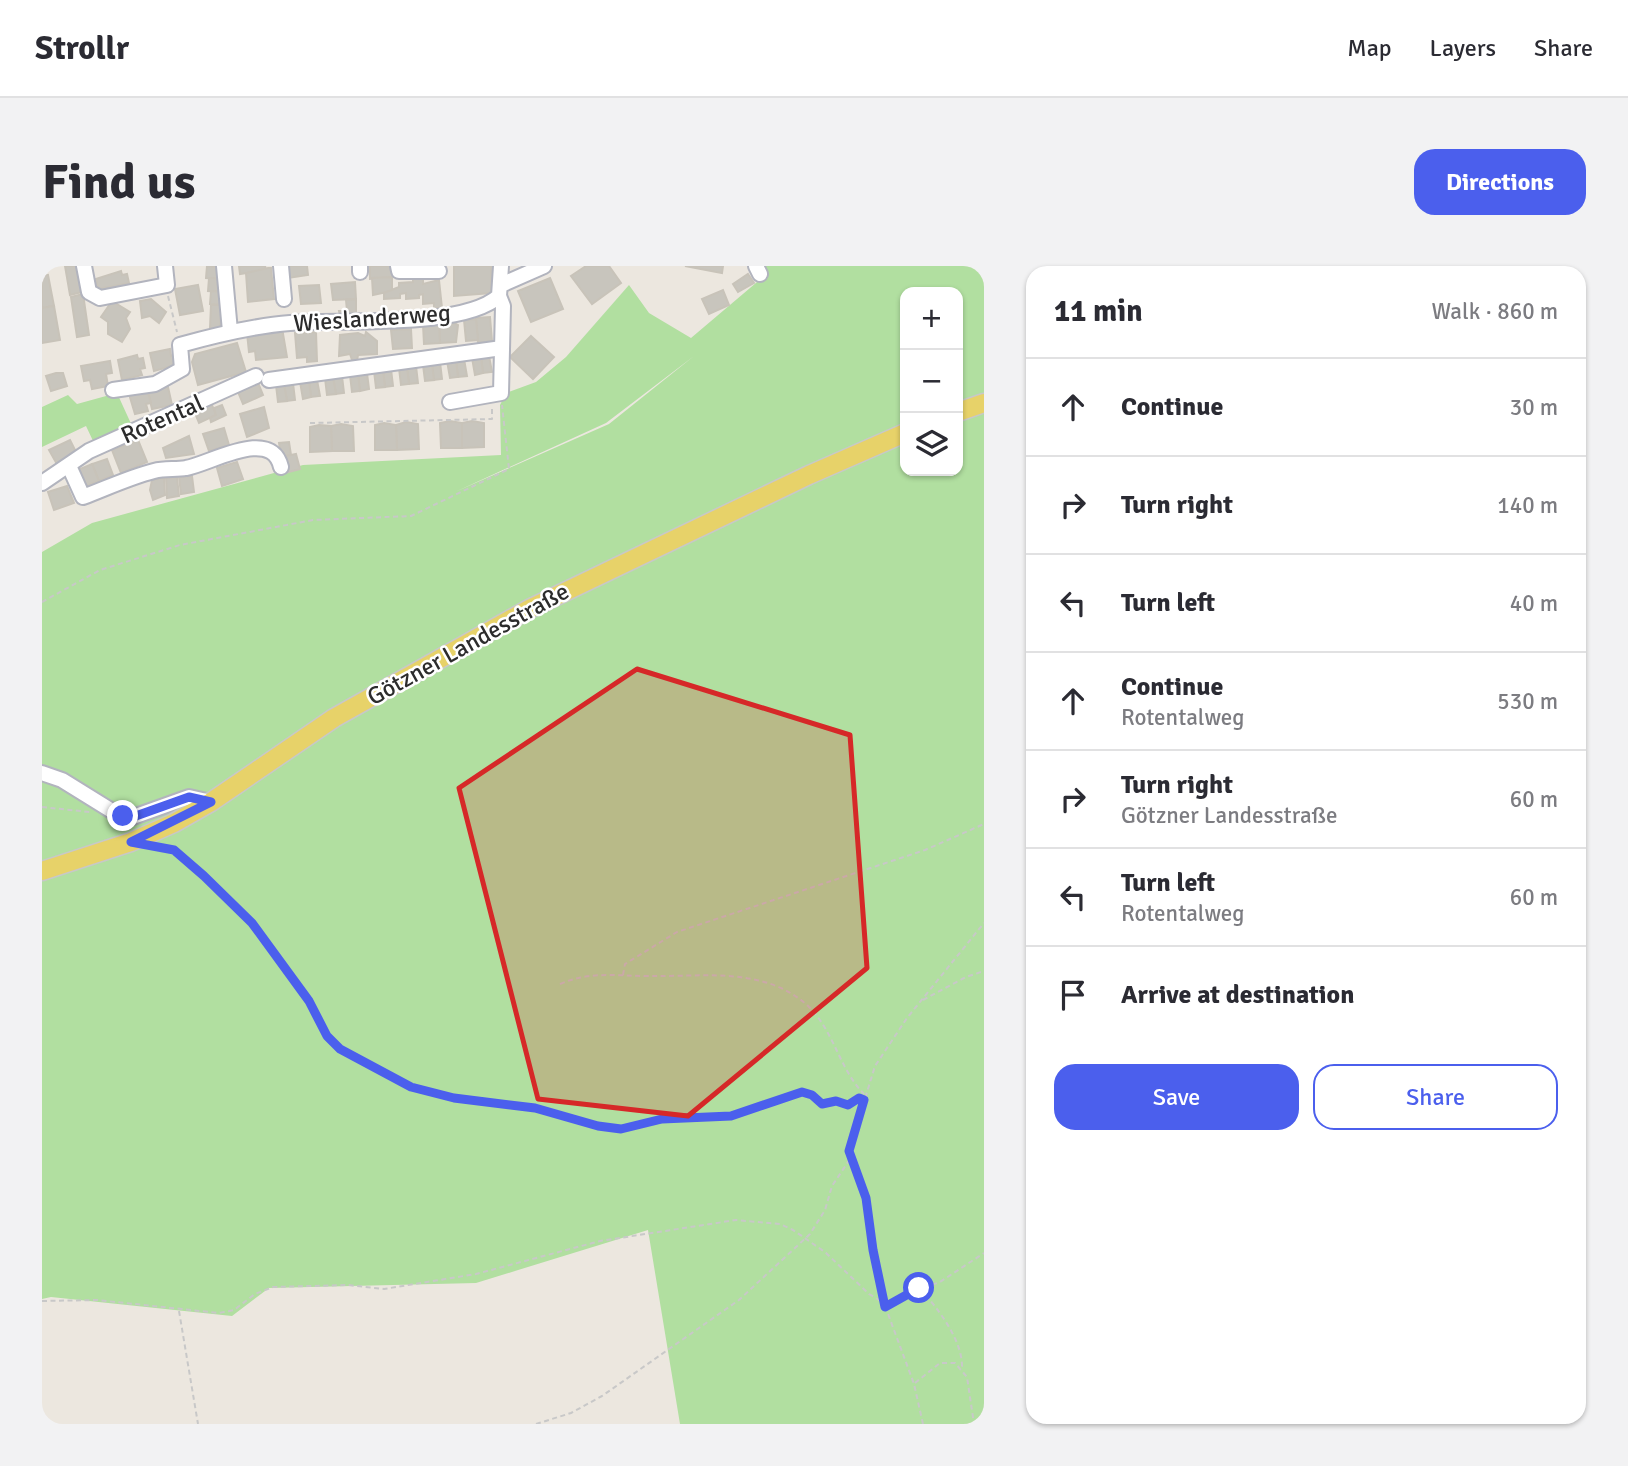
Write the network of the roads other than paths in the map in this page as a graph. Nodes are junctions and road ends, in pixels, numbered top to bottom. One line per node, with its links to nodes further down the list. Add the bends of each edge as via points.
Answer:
1 (84, 266): 2 (street, via 89,292 96,298 167,285)
2 (165, 266)
3 (224, 266): 11 (street)
4 (281, 266): 10 (street)
5 (398, 266): 8 (street, via 399,271)
6 (500, 266): 9 (street)
7 (544, 266): 9 (street, Wieslanderweg)
8 (439, 271)
9 (500, 291): 11 (street, Wieslanderweg, via 490,304 454,313); 12 (street)
10 (284, 299)
11 (230, 331): 13 (street, Wieslanderweg, via 180,345 182,369 155,384)
12 (502, 348): 14 (street, via 497,394); 18 (street, Rotental, via 263,378 89,451)
13 (113, 390)
14 (450, 401)
15 (984, 403): 16 (main road)
16 (963, 410)
17 (900, 435): 22 (main road, Götzner Landesstraße, via 529,609 334,718)
18 (69, 466): 19 (street, Rotental, via 83,497 155,471 188,468 237,449 268,450); 20 (street, Rotental)
19 (281, 467)
20 (42, 484)
21 (42, 773): 22 (street, via 112,811 133,817 189,797)
22 (211, 802): 23 (main road, Götzner Landesstraße, via 145,836)
23 (42, 871)

